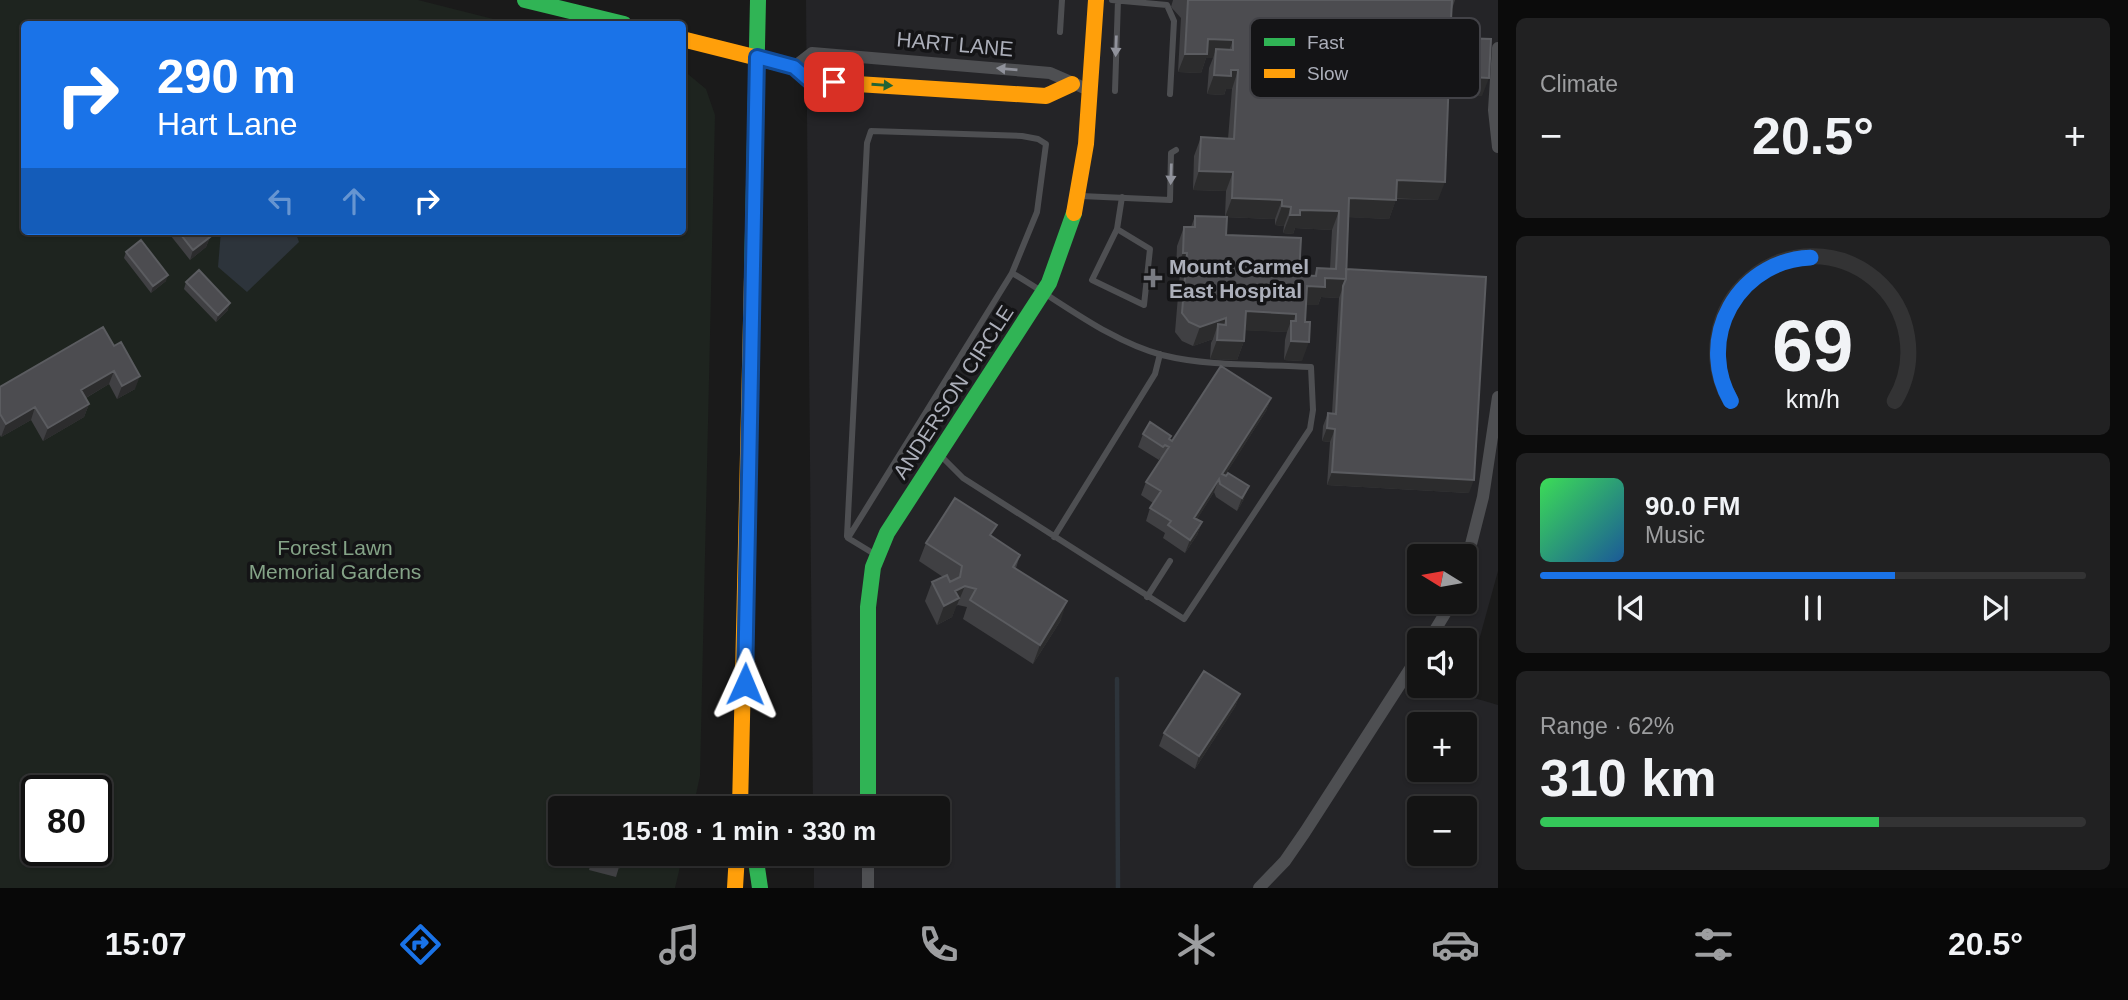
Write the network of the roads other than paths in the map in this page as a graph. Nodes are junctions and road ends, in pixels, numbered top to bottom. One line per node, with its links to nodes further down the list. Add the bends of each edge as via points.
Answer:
1 (525, 0): 7 (main road)
2 (758, 0): 11 (main road)
3 (1062, 0): 8 (lane)
4 (1096, 0): 14 (main road, ANDERSON CIRCLE)
5 (1112, 0): 6 (lane)
6 (1118, 0): 15 (lane, one-way to 15); 16 (lane, via 1167,5 1174,21)
7 (612, 21)
8 (1060, 32)
9 (686, 40): 11 (main road)
10 (1498, 48): 17 (street, via 1494,110)
11 (757, 57): 12 (main road); 34 (main road)
12 (794, 67): 13 (street, HART LANE, one-way to 12, via 1050,73 812,53); 13 (main road, one-way to 13, via 810,81 1046,96)
13 (1072, 84): 14 (street, HART LANE)
14 (1089, 90): 19 (main road, ANDERSON CIRCLE)
15 (1115, 92)
16 (1170, 94)
17 (1498, 147)
18 (1176, 150): 20 (lane, one-way to 20, via 1171,153 1170,200)
19 (1081, 196): 20 (lane); 23 (main road, ANDERSON CIRCLE, via 1067,244)
20 (1122, 197): 21 (lane)
21 (1116, 229): 21 (lane, via 1092,280 1144,304 1150,249)
22 (1012, 273): 23 (lane); 28 (lane); 28 (lane, via 1037,212 1046,144 1022,136 871,131)
23 (1044, 292): 24 (lane, via 1123,340); 26 (main road, ANDERSON CIRCLE)
24 (1160, 354): 27 (lane, via 1154,374); 32 (lane, via 1311,367 1313,410 1310,429 1184,619)
25 (1498, 397): 29 (street)
26 (938, 453): 27 (lane, via 963,478); 30 (main road, ANDERSON CIRCLE)
27 (1054, 537): 32 (lane)
28 (848, 538): 30 (lane)
29 (1471, 544)
30 (876, 555): 37 (main road, ANDERSON CIRCLE, via 868,607)
31 (1170, 561): 32 (lane)
32 (1147, 597)
33 (1407, 674): 44 (street, via 1285,861)
34 (743, 765): 35 (main road); 36 (main road)
35 (741, 796)
36 (747, 796)
37 (868, 796)
38 (736, 866): 41 (main road)
39 (757, 866): 42 (main road)
40 (868, 866): 43 (street)
41 (735, 888)
42 (760, 888)
43 (868, 888)
44 (1259, 888)

